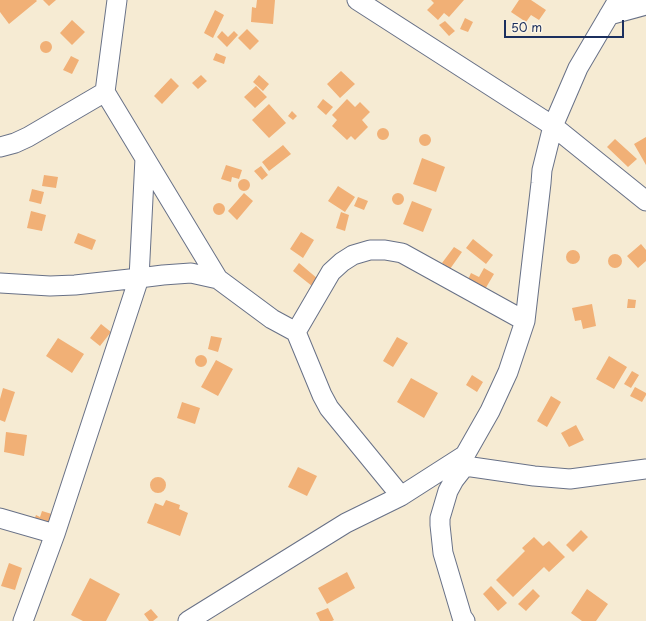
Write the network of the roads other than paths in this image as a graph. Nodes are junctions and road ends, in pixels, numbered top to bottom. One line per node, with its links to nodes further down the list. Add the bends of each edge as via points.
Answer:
1 (117, 0): 5 (street)
2 (357, 0): 6 (street)
3 (646, 5): 4 (street)
4 (614, 7): 6 (street, via 578,68)
5 (105, 92): 7 (street, via 28,137); 8 (street)
6 (553, 126): 9 (street); 13 (street, via 540,183)
7 (0, 147)
8 (145, 158): 10 (street); 11 (street)
9 (646, 201)
10 (139, 278): 11 (street, via 191,273); 12 (street, via 50,286); 19 (street)
11 (218, 279): 14 (street, via 272,319)
12 (0, 283)
13 (525, 321): 14 (street, via 402,253 370,250 353,255 331,272); 15 (street, via 508,372)
14 (296, 332): 17 (street, via 330,408)
15 (465, 460): 16 (street, via 534,476 570,479); 17 (street); 22 (street, via 448,491 440,518 443,553)
16 (646, 469)
17 (401, 496): 21 (street, via 346,524)
18 (0, 518): 19 (street)
19 (55, 534): 20 (street)
20 (23, 621)
21 (188, 621)
22 (465, 621)

